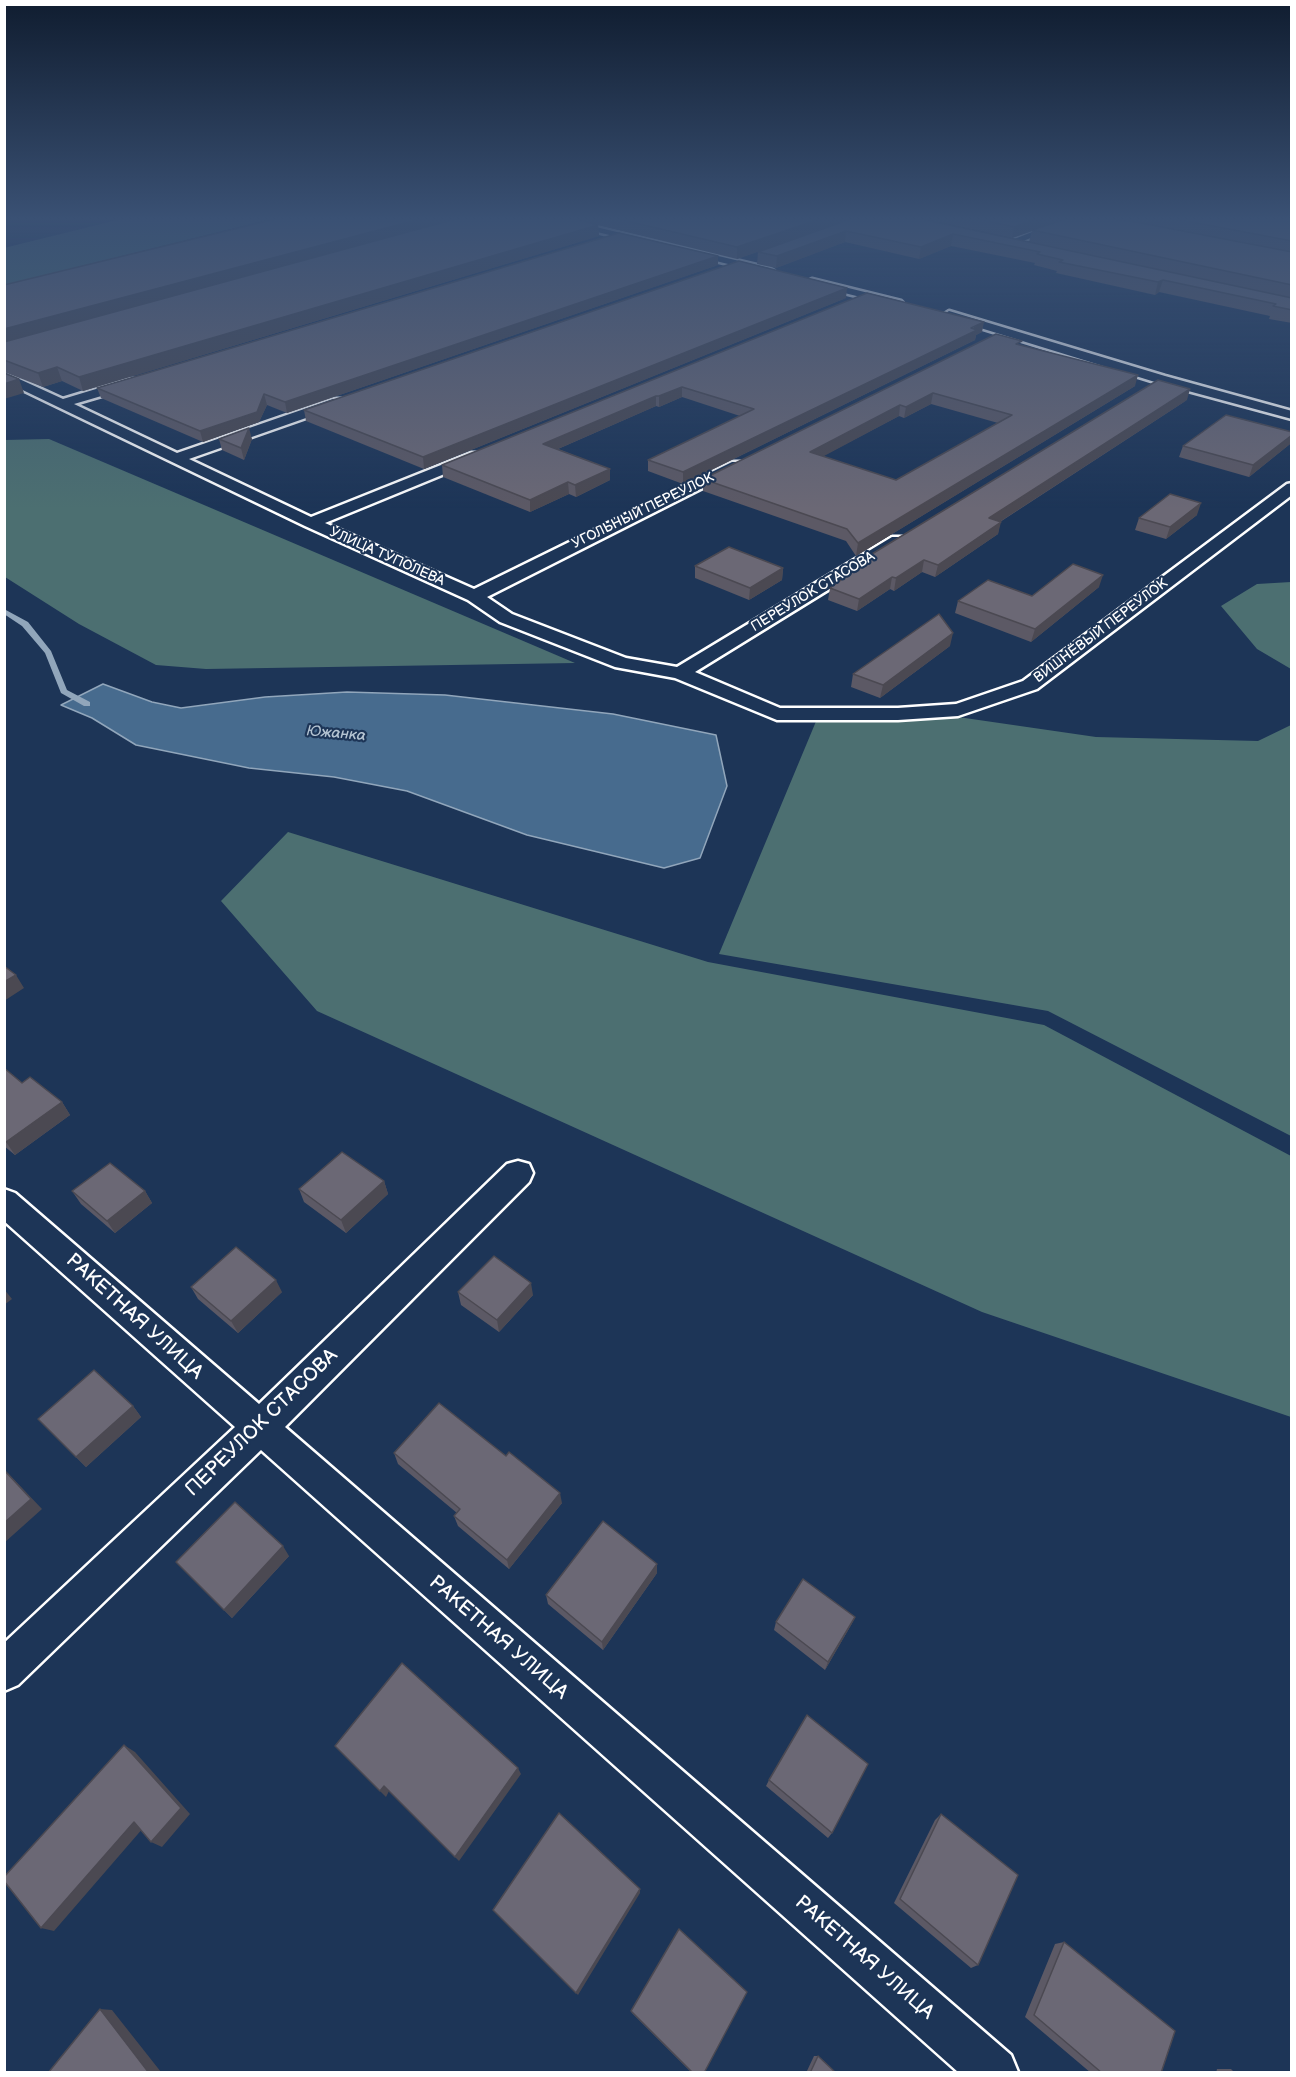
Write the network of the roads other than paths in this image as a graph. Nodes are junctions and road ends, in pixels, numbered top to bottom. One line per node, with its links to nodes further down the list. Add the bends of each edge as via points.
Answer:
1 (944, 315): 2 (street)
2 (1007, 331): 3 (street); 6 (street)
3 (985, 342)
4 (4, 376): 9 (street, УЛИЦА ТУПОЛЕВА)
5 (152, 376): 9 (street)
6 (1160, 379): 7 (street); 10 (street)
7 (1140, 392)
8 (345, 399): 12 (street)
9 (61, 404): 12 (street, УЛИЦА ТУПОЛЕВА)
10 (1292, 415)
11 (489, 450): 15 (street)
12 (177, 458): 15 (street, УЛИЦА ТУПОЛЕВА)
13 (751, 458): 17 (street, УГОЛЬНЫЙ ПЕРЕУЛОК)
14 (1292, 486): 19 (street, ВИШНЁВЫЙ ПЕРЕУЛОК, via 1030,685 958,710)
15 (311, 523): 17 (street, УЛИЦА ТУПОЛЕВА)
16 (915, 529): 18 (street, ПЕРЕУЛОК СТАСОВА)
17 (474, 596): 18 (street, УЛИЦА ТУПОЛЕВА, via 506,618 622,663)
18 (680, 673): 19 (street, УЛИЦА ТУПОЛЕВА)
19 (777, 714)
20 (518, 1173): 22 (street, ПЕРЕУЛОК СТАСОВА)
21 (4, 1202): 22 (street, РАКЕТНАЯ УЛИЦА)
22 (259, 1428): 23 (street, ПЕРЕУЛОК СТАСОВА); 24 (street, РАКЕТНАЯ УЛИЦА)
23 (4, 1671)
24 (994, 2073)

